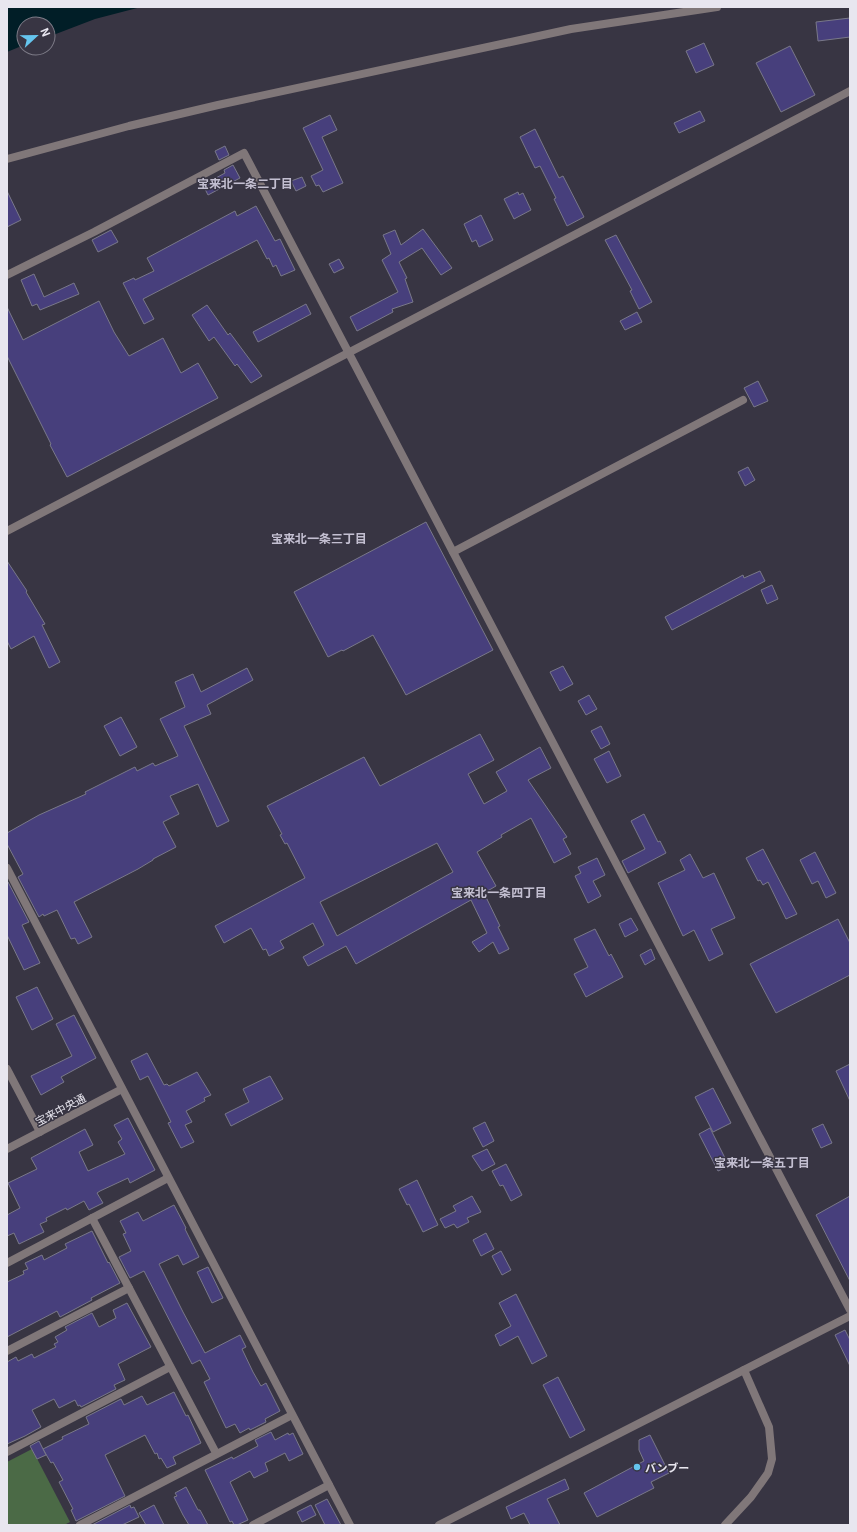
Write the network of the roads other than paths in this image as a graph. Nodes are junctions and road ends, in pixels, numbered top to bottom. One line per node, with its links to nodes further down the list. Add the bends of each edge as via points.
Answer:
1 (716, 7): 3 (street, via 571,29 218,105)
2 (850, 91): 5 (street)
3 (7, 159)
4 (7, 275): 5 (street, via 244,153)
5 (348, 352): 7 (street); 8 (street)
6 (743, 400): 8 (street)
7 (7, 530)
8 (453, 552): 18 (street)
9 (7, 868): 11 (street)
10 (7, 1069): 12 (street)
11 (122, 1088): 12 (street, 宝来中央通); 14 (street)
12 (40, 1132): 13 (street, 宝来中央通)
13 (7, 1149)
14 (168, 1178): 15 (street); 23 (street)
15 (92, 1218): 16 (street); 17 (street)
16 (7, 1263)
17 (129, 1288): 20 (street); 21 (street)
18 (850, 1310)
19 (850, 1316): 22 (street)
20 (7, 1351)
21 (170, 1367): 24 (street); 25 (street)
22 (744, 1370): 30 (street); 31 (street, via 769,1427 772,1459 768,1473 751,1497)
23 (292, 1415): 25 (street); 26 (street)
24 (7, 1452)
25 (216, 1453): 27 (street)
26 (329, 1485): 28 (street); 29 (street)
27 (80, 1525)
28 (253, 1525)
29 (350, 1525)
30 (439, 1525)
31 (725, 1525)

